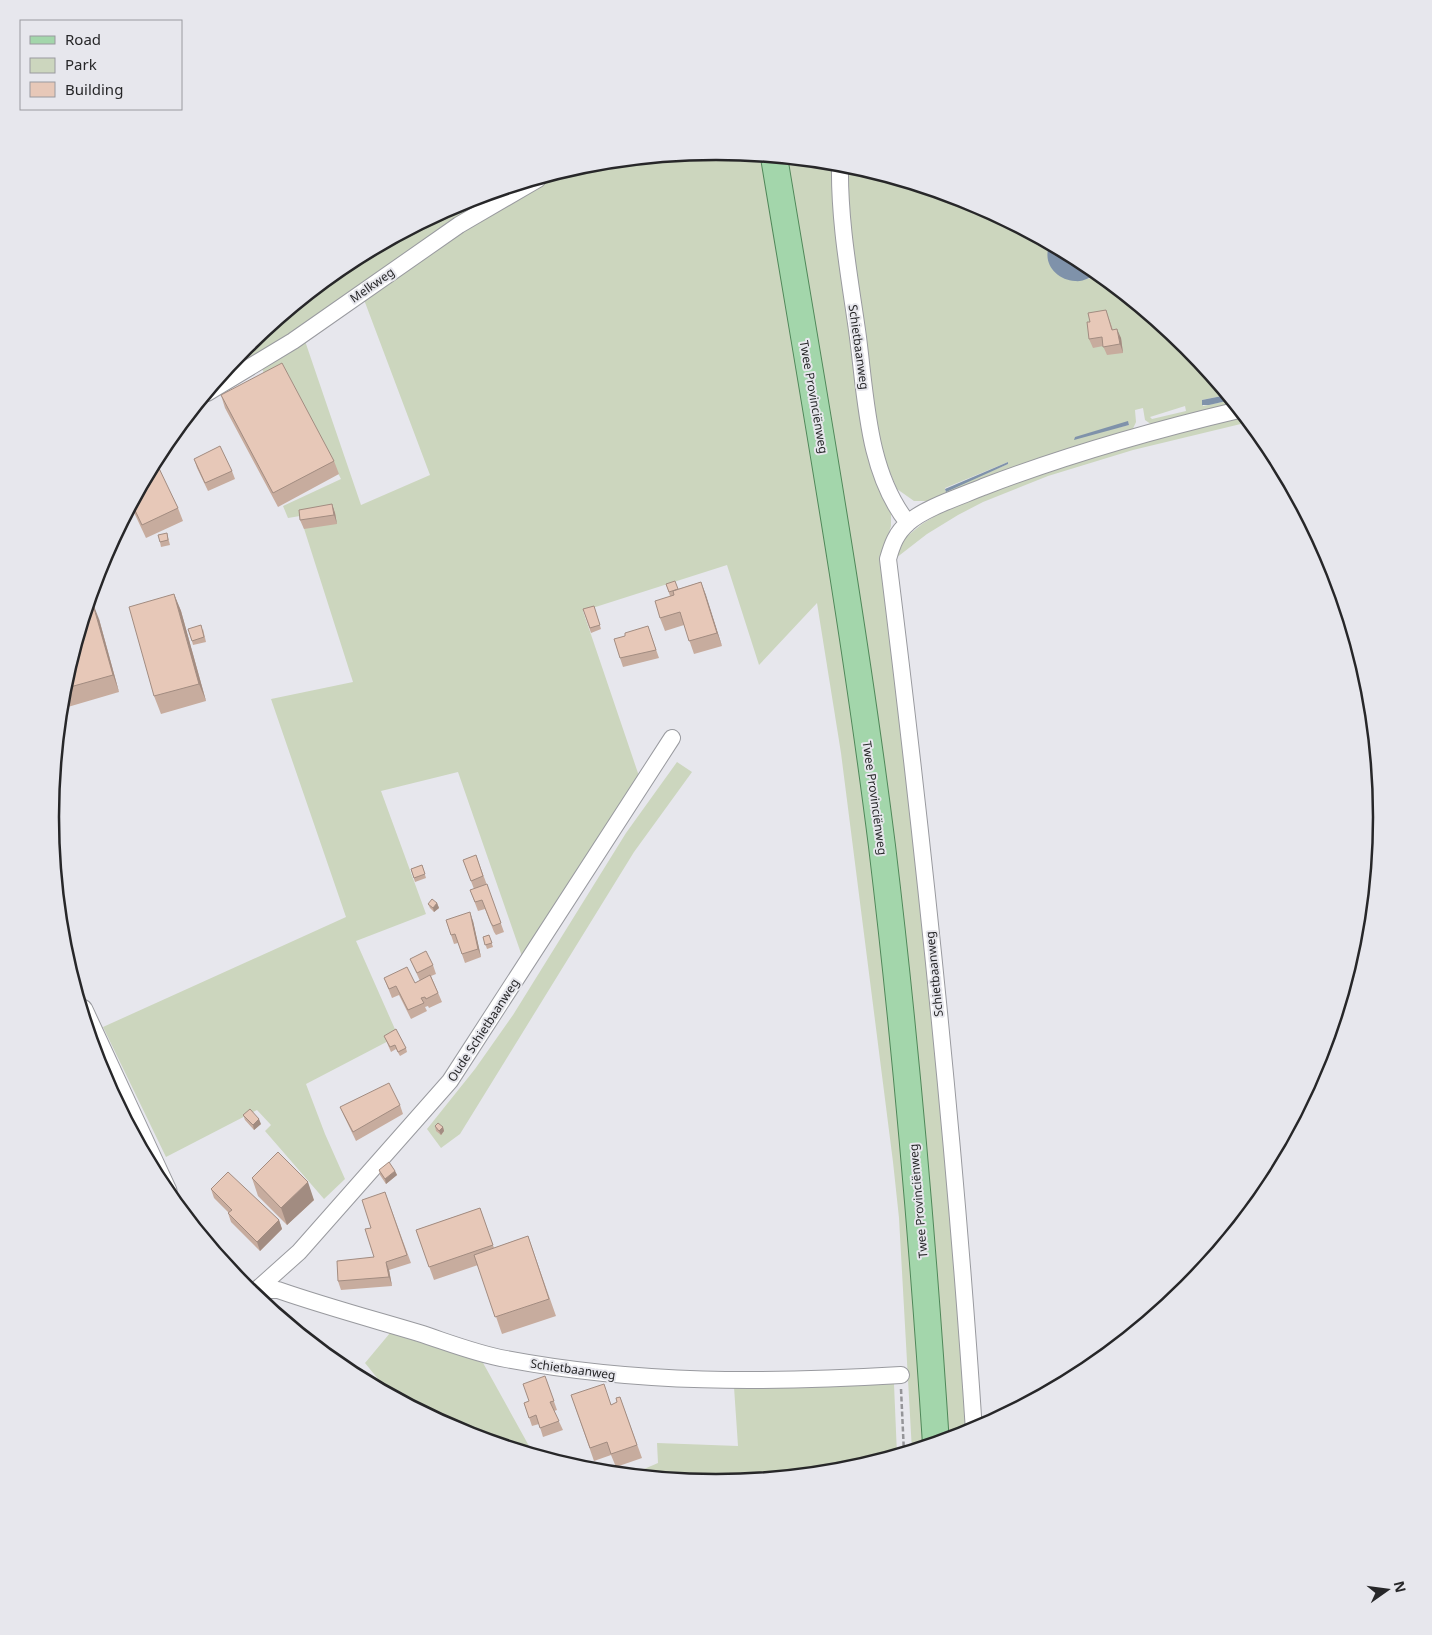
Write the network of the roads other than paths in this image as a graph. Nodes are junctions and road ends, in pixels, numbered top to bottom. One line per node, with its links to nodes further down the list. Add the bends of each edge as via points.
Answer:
1 (775, 163): 14 (main road, Twee Provinciënweg, via 837,535 882,854 916,1172)
2 (840, 172): 6 (street, Schietbaanweg, via 842,229 871,430 886,485)
3 (516, 192): 4 (street, Melkweg, via 459,225 293,341)
4 (221, 386)
5 (1233, 412): 6 (street, Schietbaanweg, via 1071,454 945,502)
6 (908, 522): 13 (street, Schietbaanweg, via 894,540 888,559 948,1113 964,1275)
7 (672, 738): 10 (street, Oude Schietbaanweg, via 450,1081 299,1252)
8 (108, 1066): 9 (street)
9 (129, 1112)
10 (257, 1288)
11 (261, 1291): 12 (street, Schietbaanweg, via 278,1290 504,1359 575,1370 714,1381 794,1381)
12 (901, 1375)
13 (973, 1422)
14 (935, 1437)

